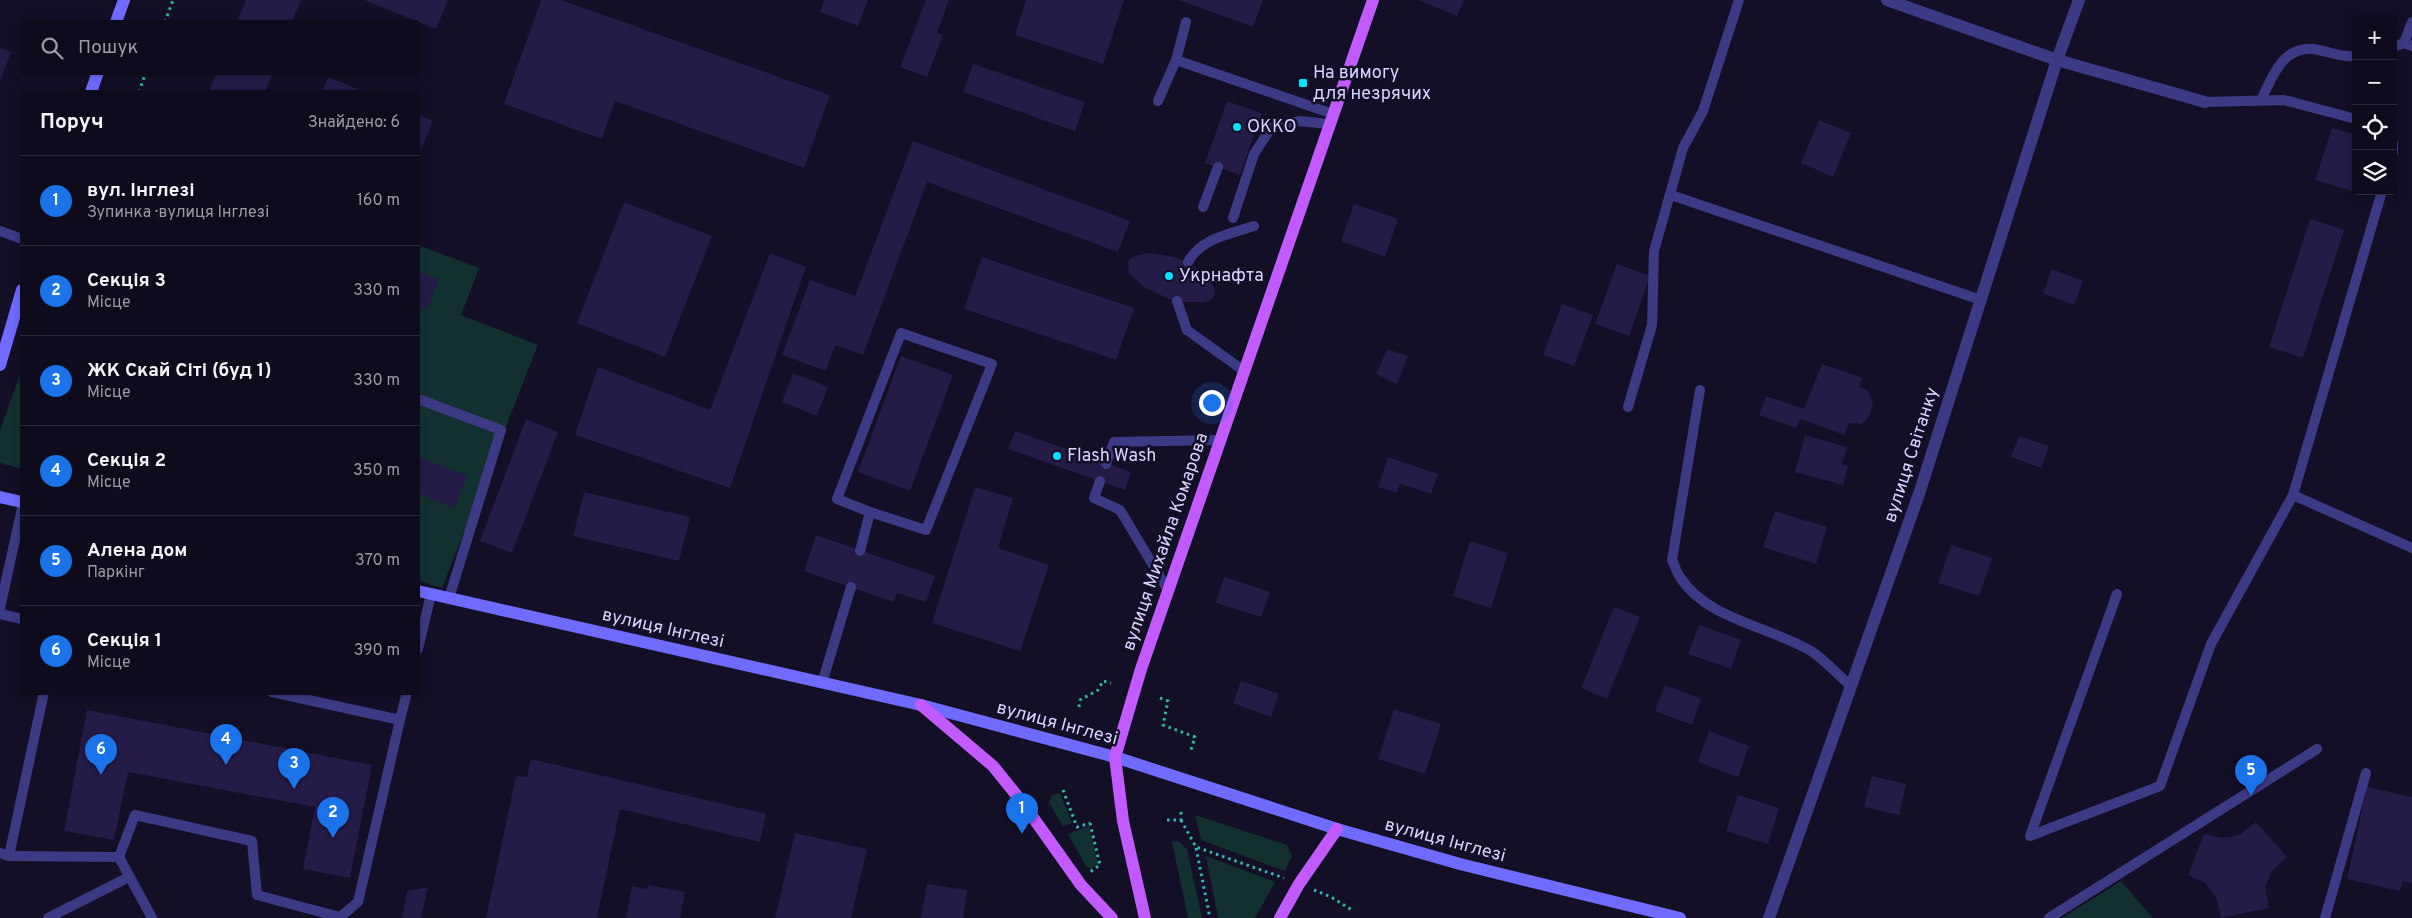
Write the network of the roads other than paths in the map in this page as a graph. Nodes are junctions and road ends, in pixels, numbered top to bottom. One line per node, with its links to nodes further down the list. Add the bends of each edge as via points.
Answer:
1 (124, 0): 6 (main road)
2 (1373, 0): 19 (main road, вулиця Михайла Комарова)
3 (1739, 0): 21 (lane, via 1703,112 1683,148)
4 (1887, 0): 12 (street)
5 (2079, 0): 12 (street, вулиця Світанку)
6 (117, 20)
7 (1186, 22): 11 (lane)
8 (2412, 22): 9 (lane)
9 (2408, 44)
10 (2352, 56): 15 (lane, via 2312,49 2289,55 2280,63)
11 (1176, 60): 16 (lane); 19 (lane)
12 (2057, 60): 17 (street); 30 (street, вулиця Світанку)
13 (97, 75): 14 (main road)
14 (92, 90)
15 (2261, 100): 17 (lane); 18 (lane, via 2284,100)
16 (1158, 102)
17 (2205, 102)
18 (2352, 118)
19 (1331, 119): 24 (lane, via 1300,121 1271,128 1257,142); 33 (main road, вулиця Михайла Комарова)
20 (1218, 167): 23 (lane)
21 (1671, 195): 30 (lane); 36 (lane, via 1654,251 1652,325)
22 (2381, 195): 40 (lane)
23 (1203, 207)
24 (1233, 218)
25 (1254, 226): 28 (lane, via 1204,243)
26 (0, 231): 27 (lane)
27 (20, 238)
28 (1188, 262)
29 (20, 297): 32 (main road)
30 (1981, 300): 58 (street, вулиця Світанку, via 1919,494)
31 (1177, 301): 33 (lane, via 1187,330)
32 (0, 365)
33 (1244, 371): 37 (main road, вулиця Михайла Комарова)
34 (1700, 390): 58 (lane, via 1672,560 1680,578 1700,598 1729,616 1813,652)
35 (420, 400): 52 (lane, via 501,430)
36 (1628, 407)
37 (1220, 440): 38 (lane, via 1114,442); 48 (main road, вулиця Михайла Комарова)
38 (1106, 464)
39 (1100, 481): 48 (lane, via 1094,498 1120,510)
40 (2293, 494): 45 (lane); 51 (lane, via 2211,644 2160,786 2030,836)
41 (0, 497): 42 (main road)
42 (20, 502)
43 (870, 512): 43 (lane, via 926,530 992,364 901,333 836,499); 46 (lane)
44 (20, 517): 53 (lane)
45 (2412, 548)
46 (860, 550)
47 (851, 587): 57 (lane)
48 (1168, 590): 65 (main road, вулиця Михайла Комарова)
49 (420, 591): 50 (main road, вулиця Інглезі)
50 (431, 594): 52 (main road, вулиця Інглезі); 56 (lane)
51 (2117, 594)
52 (450, 598): 57 (main road, вулиця Інглезі)
53 (0, 608)
54 (0, 614): 55 (lane)
55 (20, 619)
56 (420, 641)
57 (822, 683): 62 (main road, вулиця Інглезі)
58 (1851, 686): 78 (street, вулиця Світанку)
59 (43, 695): 68 (lane)
60 (286, 695): 63 (lane)
61 (406, 695): 63 (lane)
62 (921, 705): 65 (main road, вулиця Інглезі); 74 (main road, via 993,766 1081,885)
63 (400, 720): 71 (lane, via 358,902)
64 (2317, 749): 79 (lane)
65 (1116, 757): 67 (main road, вулиця Інглезі); 75 (main road, via 1123,821)
66 (2366, 773): 80 (lane)
67 (1337, 829): 76 (main road); 77 (main road, вулиця Інглезі, via 1460,864)
68 (5, 855): 69 (lane)
69 (119, 857): 70 (lane); 71 (lane, via 135,815 252,841 257,896)
70 (129, 877): 72 (lane); 73 (lane)
71 (340, 917)
72 (48, 918)
73 (152, 918)
74 (1112, 918)
75 (1145, 918)
76 (1280, 918)
77 (1680, 918)
78 (1769, 918)
79 (2049, 918)
80 (2325, 918)

